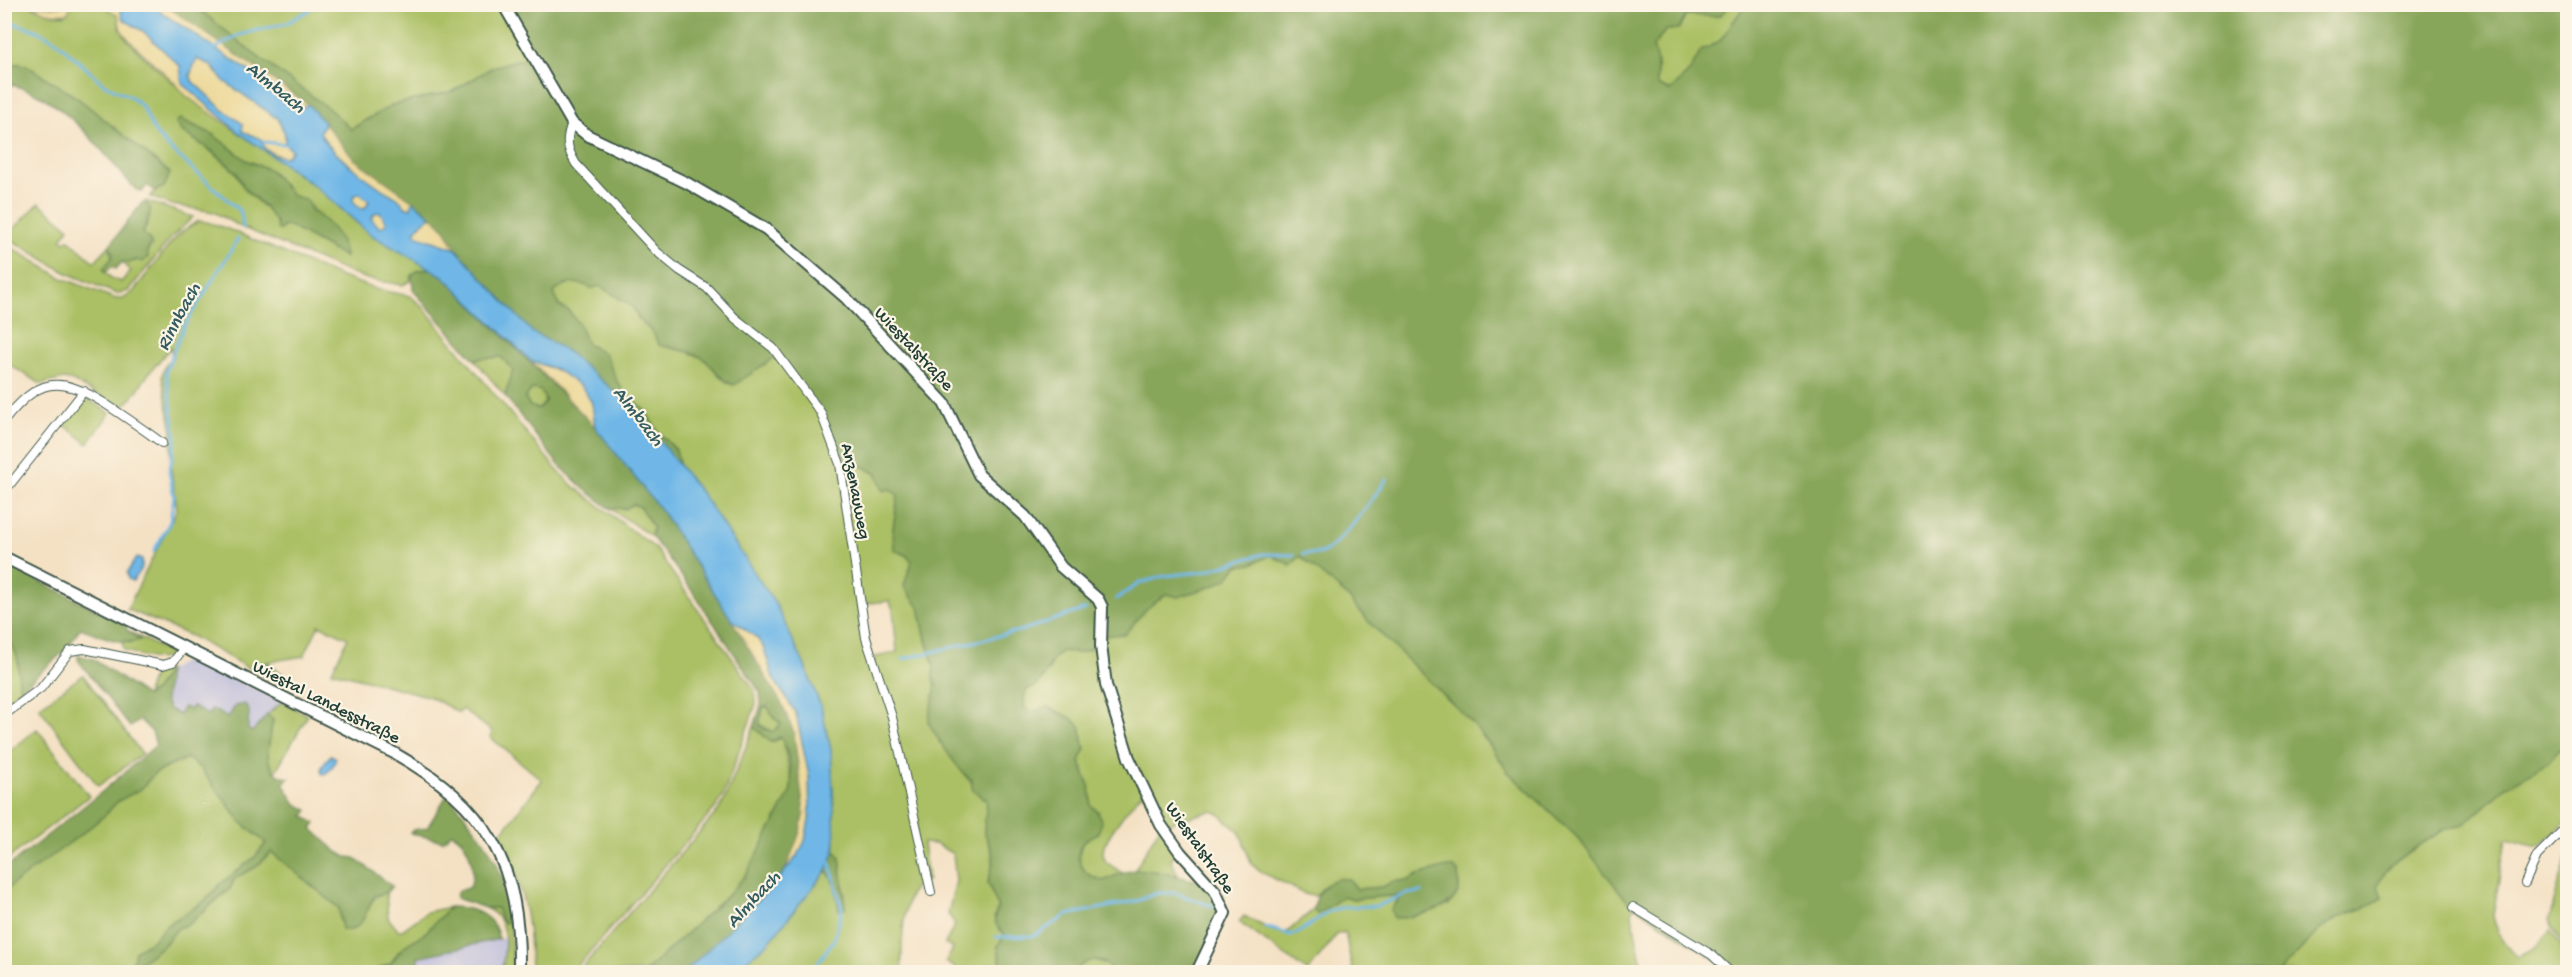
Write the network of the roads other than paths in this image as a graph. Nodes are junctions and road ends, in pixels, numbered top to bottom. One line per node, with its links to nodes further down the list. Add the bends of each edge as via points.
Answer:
1 (503, 4): 2 (street, Wiestalstraße)
2 (572, 123): 12 (street, Anzenauweg, via 567,147 576,164 657,251 712,292 735,318 773,348 812,397 828,427 840,464 866,638 892,717); 15 (street, Wiestalstraße, via 587,135 697,189 766,229 846,298 944,403 978,475 1025,516 1061,567 1095,595 1102,607 1106,685 1129,758 1161,825 1215,891 1225,913)
3 (84, 391): 4 (street, via 67,384 40,389 22,400); 5 (street); 6 (street)
4 (4, 421)
5 (162, 443)
6 (4, 492)
7 (4, 557): 8 (street, Wiestal Landesstraße)
8 (184, 648): 9 (street, via 173,662 163,665 73,650 41,688); 14 (street, Wiestal Landesstraße, via 394,753 458,797 485,828 502,859 515,907)
9 (4, 715)
10 (2568, 825): 11 (street, via 2537,856)
11 (2526, 883)
12 (931, 892)
13 (1633, 907): 16 (street, via 1712,955)
14 (519, 972)
15 (1197, 972)
16 (1730, 972)

